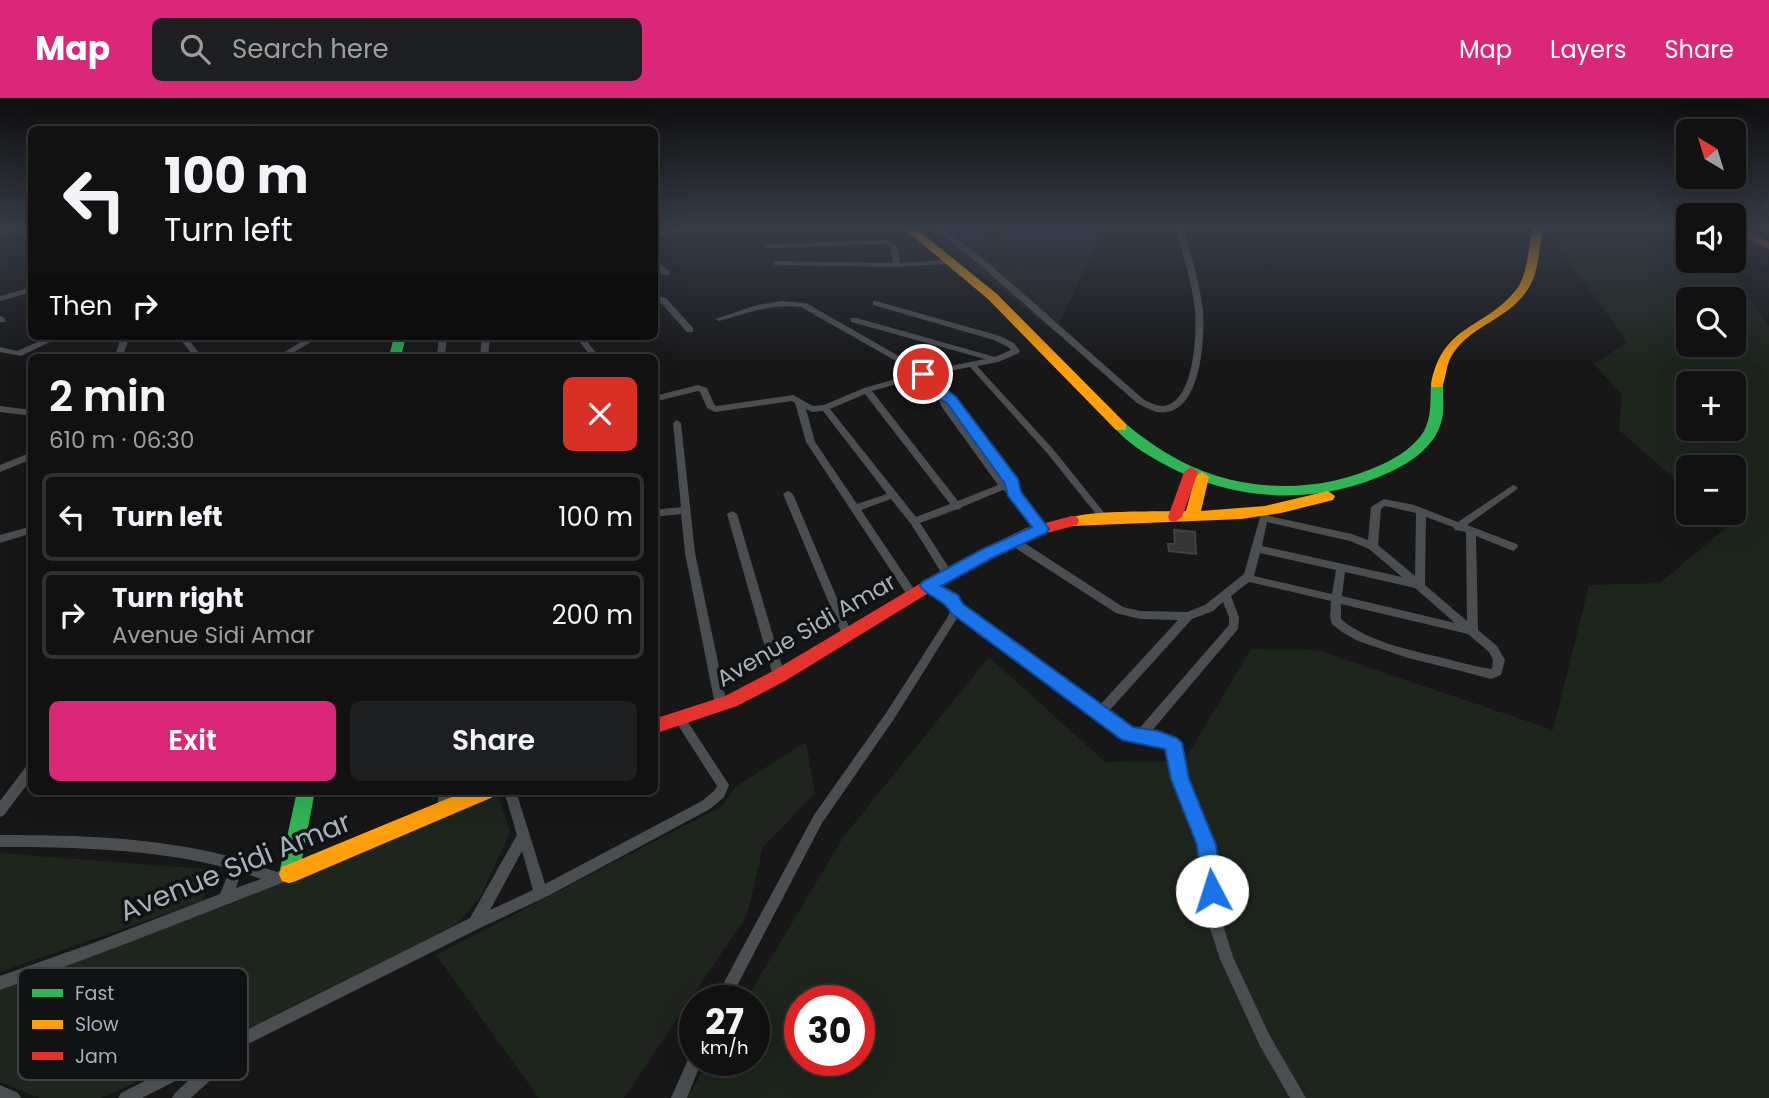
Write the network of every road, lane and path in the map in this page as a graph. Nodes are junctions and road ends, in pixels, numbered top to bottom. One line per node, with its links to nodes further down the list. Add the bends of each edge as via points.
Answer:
1 (959, 274): 34 (main road, via 1032,342 1123,440 1159,466)
2 (966, 274): 34 (main road, via 1021,323 1130,435)
3 (995, 274): 4 (street, via 1140,401 1163,409 1176,406 1194,373 1198,302)
4 (1191, 274)
5 (1530, 274): 31 (main road, via 1521,292 1506,306 1463,334 1446,352 1438,373 1433,425)
6 (28, 290): 8 (street)
7 (658, 298): 12 (street)
8 (0, 299)
9 (876, 303): 21 (street, via 1014,347 1014,354)
10 (719, 319): 23 (street, via 754,307 803,305)
11 (854, 320): 21 (street)
12 (690, 331)
13 (49, 340): 17 (street, via 18,354)
14 (185, 340): 18 (street)
15 (310, 340): 19 (street)
16 (582, 340): 20 (street)
17 (0, 349)
18 (196, 354)
19 (285, 354)
20 (593, 354)
21 (995, 360): 22 (street)
22 (972, 365): 23 (street); 48 (street)
23 (923, 374): 24 (street); 35 (street)
24 (867, 390): 27 (street); 40 (street)
25 (658, 398): 26 (street, via 698,388 715,409 793,398)
26 (799, 401): 27 (street); 41 (street, via 811,442)
27 (825, 408): 38 (street)
28 (0, 410): 29 (street)
29 (28, 413)
30 (677, 423): 42 (street)
31 (1425, 440): 34 (main road, via 1385,471 1336,487 1262,490); 39 (main road, via 1418,453 1382,480)
32 (28, 457): 33 (street)
33 (0, 469)
34 (1195, 479): 39 (main road, via 1226,493 1263,498); 47 (main road); 49 (main road)
35 (1010, 487): 40 (street); 52 (street)
36 (1513, 488): 51 (street)
37 (788, 494): 71 (street)
38 (894, 495): 41 (street); 50 (street)
39 (1328, 496): 46 (main road, Avenue Sidi Amar)
40 (957, 507): 50 (street)
41 (855, 508): 65 (street)
42 (684, 510): 44 (street); 73 (street)
43 (1421, 511): 51 (street); 57 (street, via 1379,503); 63 (street)
44 (658, 513)
45 (732, 514): 72 (street)
46 (1264, 514): 47 (main road, Avenue Sidi Amar); 57 (street); 59 (street)
47 (1192, 516): 49 (main road, Avenue Sidi Amar)
48 (1103, 517): 49 (main road, Avenue Sidi Amar); 52 (main road, Avenue Sidi Amar)
49 (1175, 517)
50 (914, 522): 61 (street)
51 (1458, 527): 54 (street)
52 (1041, 529): 56 (main road, Avenue Sidi Amar)
53 (28, 530): 55 (street)
54 (1471, 532): 58 (street); 70 (street)
55 (0, 539)
56 (1013, 541): 61 (main road, Avenue Sidi Amar); 69 (street, via 1120,610)
57 (1373, 546): 63 (street)
58 (1513, 547)
59 (1256, 548): 60 (street); 62 (street)
60 (1341, 567): 63 (street); 67 (street)
61 (948, 574): 64 (main road, Avenue Sidi Amar)
62 (1248, 578): 66 (street); 67 (street)
63 (1420, 585): 70 (street)
64 (928, 586): 65 (main road, Avenue Sidi Amar); 68 (street, via 952,599)
65 (913, 595): 71 (main road, Avenue Sidi Amar)
66 (1226, 596): 69 (street); 77 (street, via 1234,626)
67 (1337, 600): 70 (street); 70 (street, via 1337,622 1377,645 1496,673 1496,652)
68 (957, 608): 74 (street); 95 (street, via 818,819)
69 (1188, 616): 74 (street)
70 (1473, 631)
71 (847, 634): 72 (main road, Avenue Sidi Amar)
72 (779, 676): 73 (main road, Avenue Sidi Amar)
73 (721, 705): 75 (main road, Avenue Sidi Amar)
74 (1100, 713): 77 (street)
75 (680, 719): 76 (main road, Avenue Sidi Amar); 89 (street, via 723,785 720,793 706,805)
76 (658, 726)
77 (1139, 737): 108 (street, via 1166,741 1175,749 1180,779 1207,845 1216,925 1227,959)
78 (28, 773): 84 (street)
79 (305, 795): 88 (main road)
80 (445, 795): 83 (street)
81 (477, 795): 83 (main road, Avenue Sidi Amar)
82 (511, 795): 85 (street)
83 (443, 810): 88 (main road, Avenue Sidi Amar)
84 (0, 811)
85 (522, 838): 89 (street); 91 (street)
86 (0, 841): 87 (street, via 82,842)
87 (235, 862): 88 (street); 90 (street)
88 (282, 876): 90 (street, Avenue Sidi Amar)
89 (541, 894): 91 (street)
90 (224, 900): 92 (street, Avenue Sidi Amar)
91 (475, 923): 96 (street)
92 (40, 968)
93 (18, 976): 94 (street, Avenue Sidi Amar)
94 (0, 983)
95 (730, 985)
96 (252, 1035): 97 (street); 98 (street)
97 (248, 1037)
98 (248, 1038)
99 (688, 1076): 107 (street)
100 (161, 1080): 105 (street)
101 (175, 1080): 106 (street)
102 (198, 1080): 106 (street)
103 (0, 1093): 104 (street)
104 (13, 1098)
105 (126, 1098)
106 (178, 1098)
107 (679, 1098)
108 (1298, 1098)

